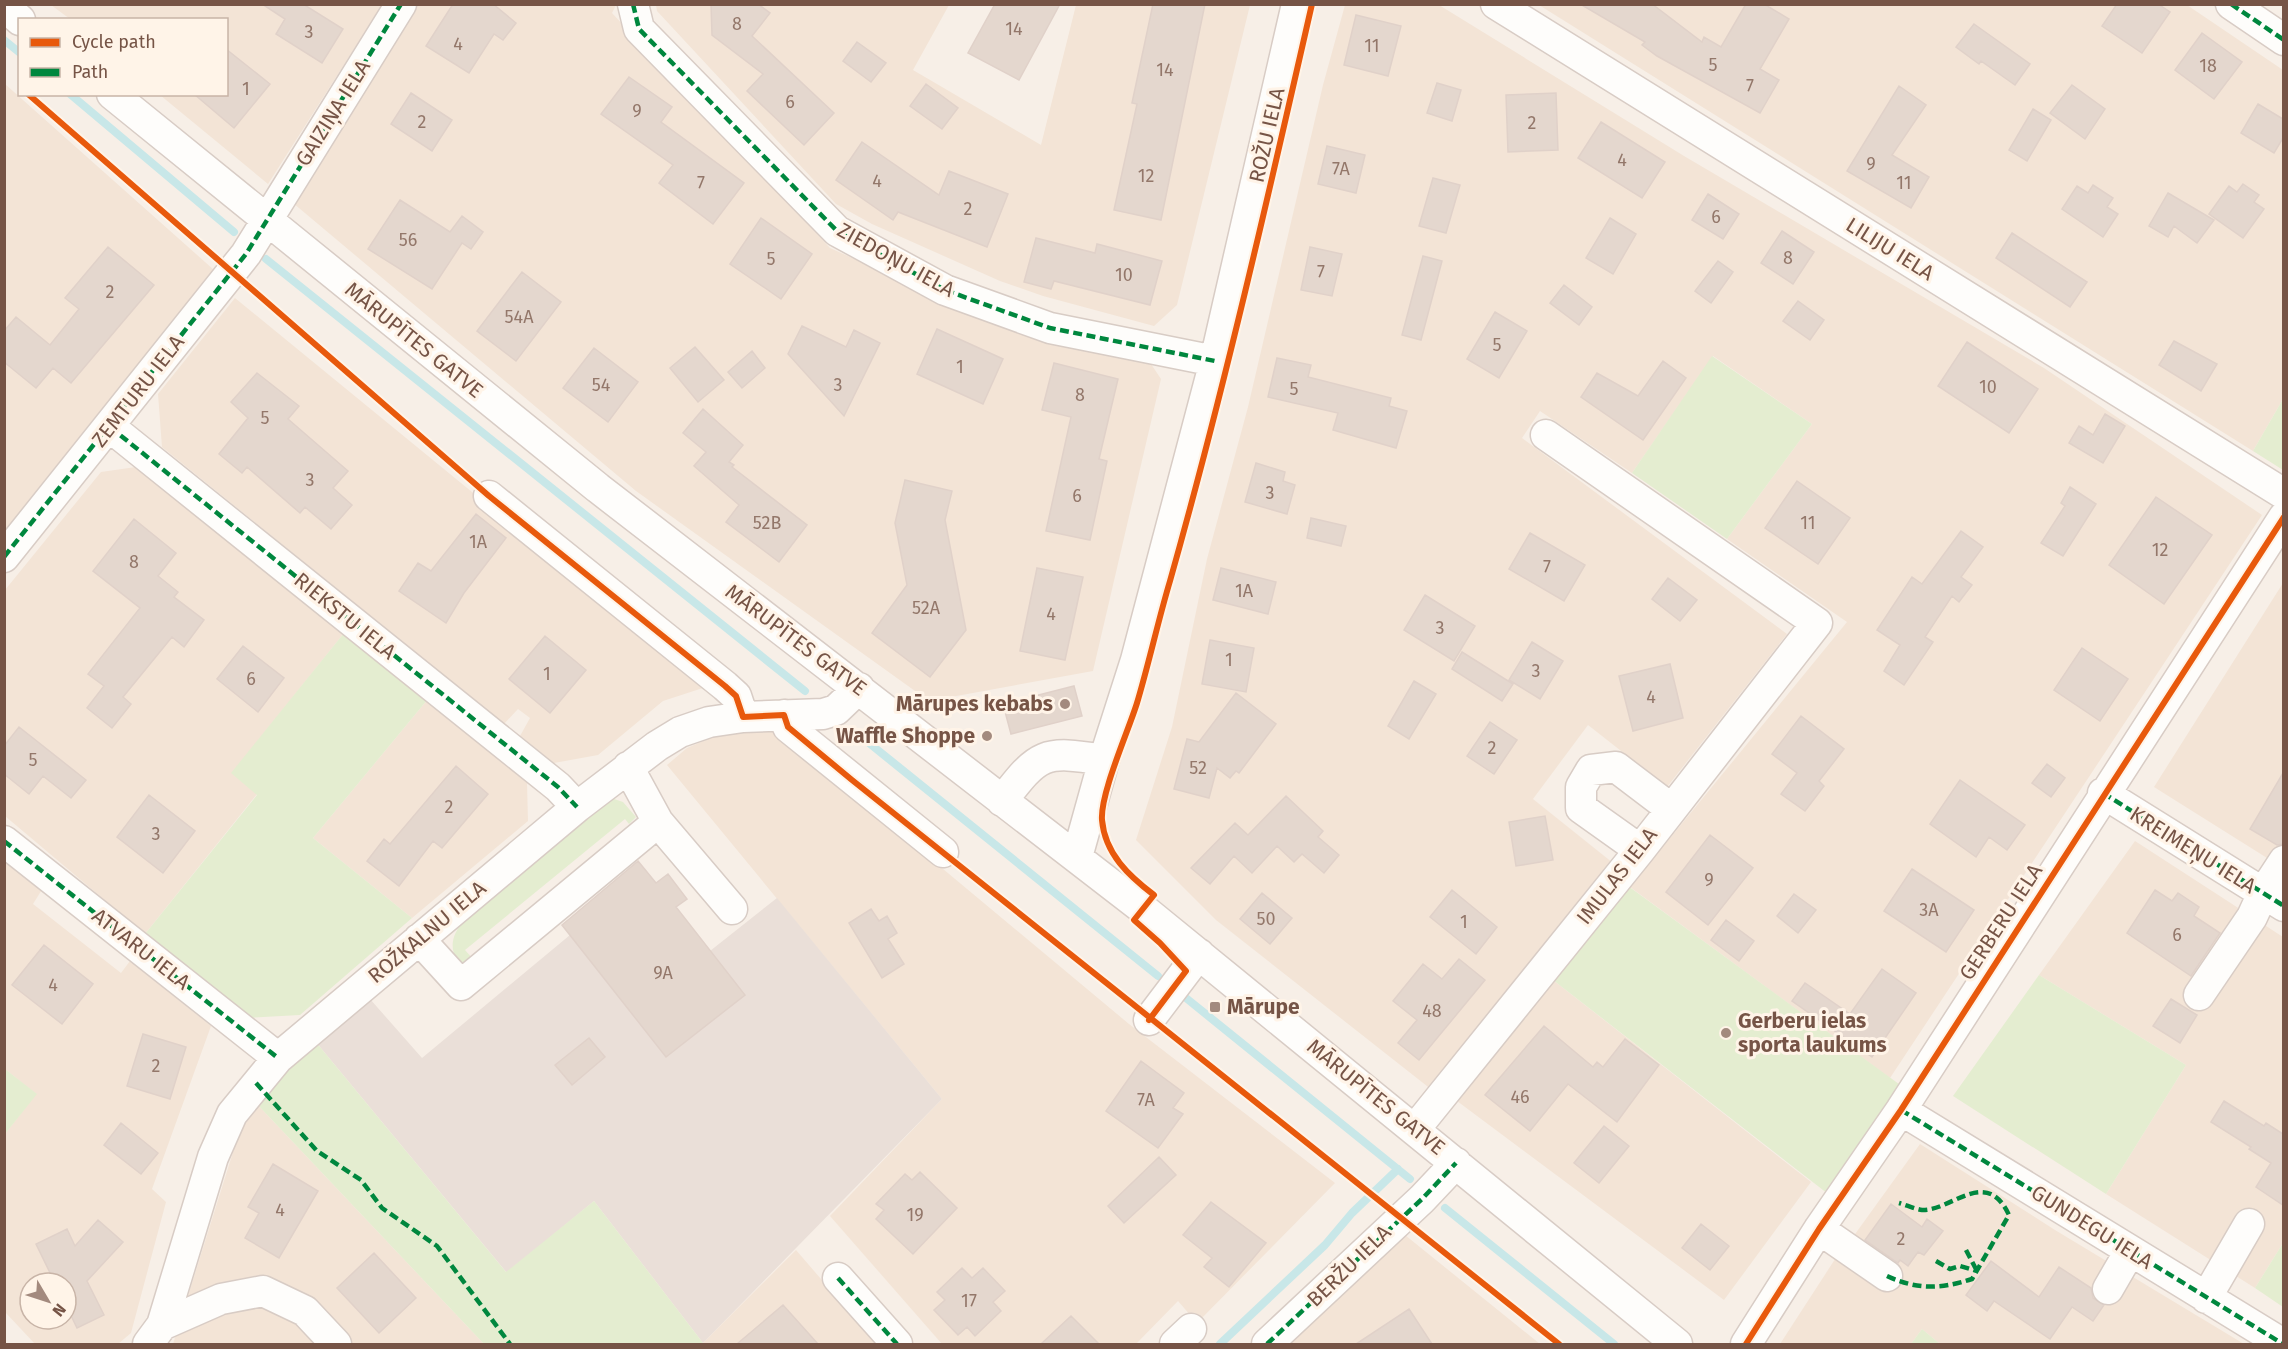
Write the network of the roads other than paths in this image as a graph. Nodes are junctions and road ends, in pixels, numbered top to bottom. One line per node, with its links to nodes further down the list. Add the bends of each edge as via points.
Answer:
1 (401, 4): 10 (street, GAIZIŅA IELA)
2 (633, 4): 11 (street, ZIEDOŅU IELA, via 639,29 837,231 945,290 1050,328)
3 (1297, 4): 11 (street, ROŽU IELA)
4 (1496, 4): 14 (street, LILIJU IELA)
5 (2231, 4): 8 (street)
6 (4, 6): 7 (street)
7 (18, 18)
8 (2283, 40)
9 (114, 96): 10 (street, MĀRUPĪTES GATVE)
10 (266, 221): 12 (street, ZEMTURU IELA, via 246,254); 18 (street, MĀRUPĪTES GATVE, via 598,488)
11 (1215, 362): 22 (street, ROŽU IELA, via 1136,660)
12 (110, 427): 17 (street, ZEMTURU IELA); 27 (street, RIEKSTU IELA, via 558,787)
13 (1546, 435): 28 (street, IMULAS IELA, via 1817,623)
14 (2283, 495)
15 (489, 496): 21 (street, via 725,686 736,696)
16 (2283, 517): 25 (street, GERBERU IELA)
17 (4, 557)
18 (860, 688): 19 (street); 26 (street, MĀRUPĪTES GATVE)
19 (837, 710): 20 (street, ROŽKALNU IELA); 23 (street)
20 (784, 715): 21 (street, ROŽKALNU IELA); 23 (street, via 788,727)
21 (744, 717): 24 (street, ROŽKALNU IELA, via 709,722 680,732)
22 (1104, 760): 26 (street, via 1064,753 1042,758 1027,769); 33 (street, ROŽU IELA)
23 (836, 766): 32 (street)
24 (628, 767): 27 (street, ROŽKALNU IELA); 29 (street)
25 (2103, 794): 35 (street, KREIMEŅU IELA); 42 (street, GERBERU IELA)
26 (1002, 801): 33 (street, MĀRUPĪTES GATVE)
27 (577, 807): 37 (street, ROŽKALNU IELA)
28 (1670, 808): 31 (street, IMULAS IELA); 31 (street, via 1616,767 1591,770 1581,787 1581,808)
29 (658, 822): 36 (street); 37 (street, via 462,984)
30 (4, 841): 41 (street, ATVARU IELA)
31 (1640, 850): 43 (street, IMULAS IELA)
32 (943, 852)
33 (1077, 857): 38 (street, MĀRUPĪTES GATVE)
34 (2283, 861): 35 (street)
35 (2273, 899): 39 (street, via 2252,917)
36 (732, 909)
37 (419, 939): 41 (street, ROŽKALNU IELA)
38 (1199, 954): 40 (street); 43 (street, MĀRUPĪTES GATVE)
39 (2199, 995)
40 (1149, 1020)
41 (279, 1058): 52 (street, ROŽKALNU IELA, via 232,1114 213,1157)
42 (1901, 1110): 46 (street, GERBERU IELA); 47 (street, GUNDEGU IELA)
43 (1415, 1128): 44 (street, MĀRUPĪTES GATVE)
44 (1456, 1162): 55 (street, BERŽU IELA); 56 (street, MĀRUPĪTES GATVE)
45 (2248, 1224): 51 (street)
46 (1819, 1229): 48 (street); 57 (street, GERBERU IELA)
47 (2130, 1251): 50 (street); 51 (street, GUNDEGU IELA)
48 (1887, 1276)
49 (838, 1278): 54 (street)
50 (2108, 1289)
51 (2206, 1298): 58 (street, GUNDEGU IELA)
52 (155, 1334): 53 (street, via 221,1299 263,1291 305,1311)
53 (336, 1344)
54 (897, 1344)
55 (1267, 1344)
56 (1677, 1344)
57 (1746, 1344)
58 (2283, 1344)

